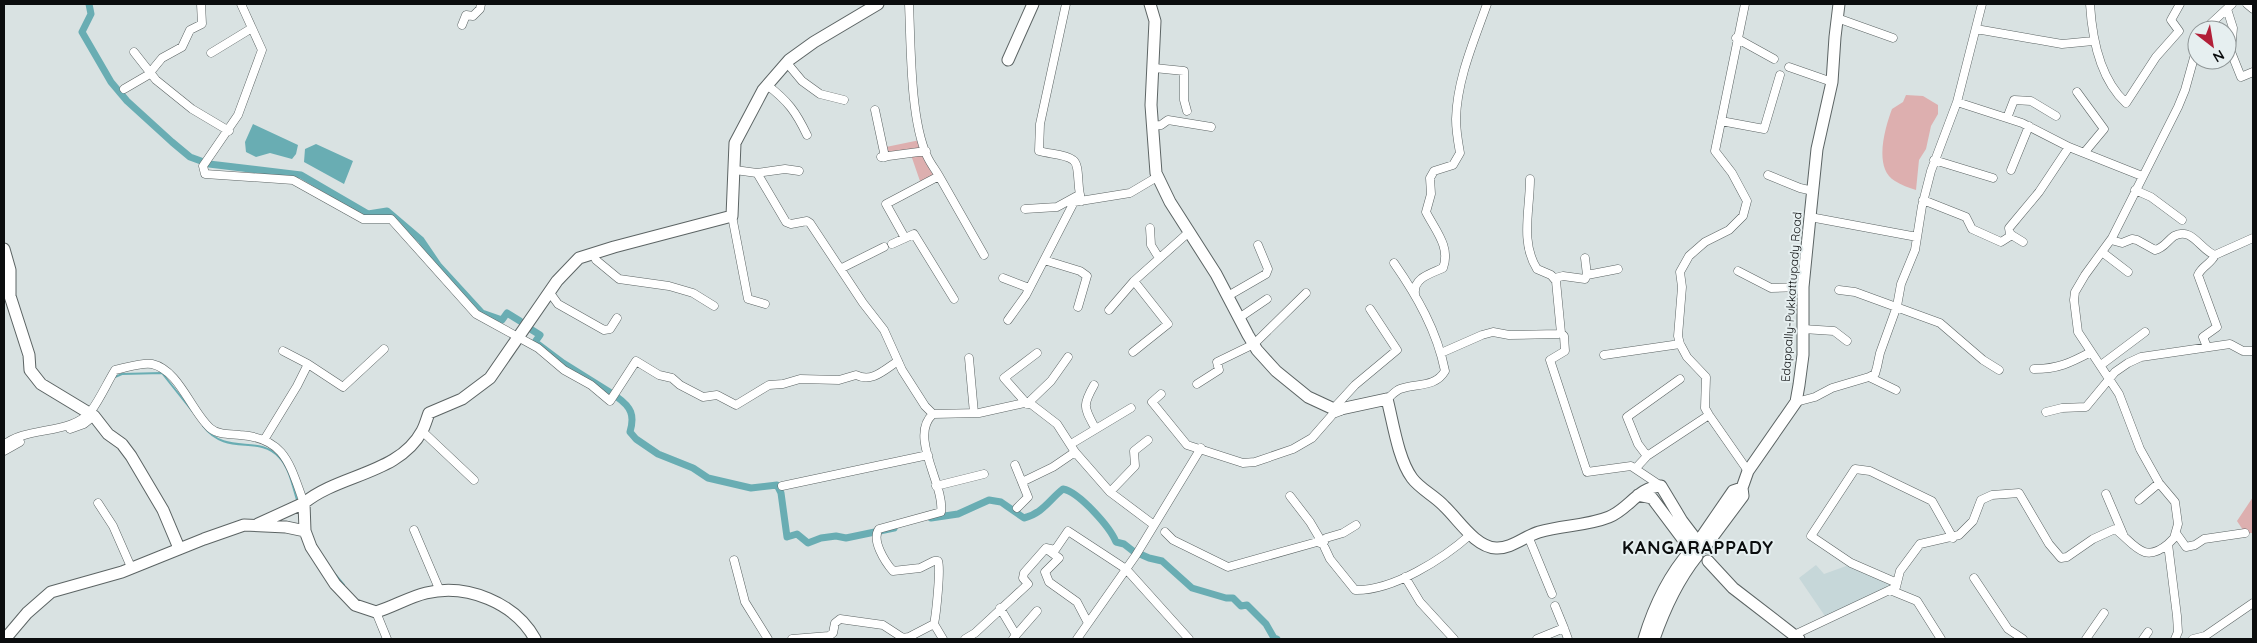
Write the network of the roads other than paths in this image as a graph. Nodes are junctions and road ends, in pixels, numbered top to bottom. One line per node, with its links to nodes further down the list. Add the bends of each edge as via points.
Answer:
1 (201, 4): 35 (street, via 202,24 190,30 182,47 162,58)
2 (241, 4): 21 (street)
3 (481, 4): 20 (street, via 474,16 466,15)
4 (878, 4): 30 (street, via 814,42)
5 (910, 4): 55 (street, via 913,80 920,134)
6 (1033, 4): 29 (street)
7 (1066, 4): 70 (street, via 1040,124 1039,151 1073,160 1078,166)
8 (1150, 4): 32 (street, via 1156,21)
9 (1487, 4): 107 (street, via 1458,94 1456,122 1460,153 1453,165 1434,171 1430,178 1426,212 1442,240 1445,261 1443,268 1418,280)
10 (1745, 4): 23 (street)
11 (1982, 4): 22 (street)
12 (2090, 4): 25 (street)
13 (2180, 4): 25 (street, via 2171,20 2179,31 2156,57 2126,103 2102,67)
14 (2247, 4): 17 (street)
15 (2229, 6): 18 (street); 19 (street)
16 (1836, 8): 24 (street); 38 (street, Edappally-Pukkattupady Road)
17 (2253, 9)
18 (2214, 20)
19 (2231, 20)
20 (462, 25)
21 (252, 28): 27 (street); 52 (street, via 262,50)
22 (1976, 29): 25 (street, via 2062,44); 43 (street)
23 (1736, 38): 28 (street); 48 (street)
24 (1893, 38)
25 (2093, 41)
26 (134, 52): 35 (street)
27 (211, 53)
28 (1774, 59)
29 (1008, 60)
30 (787, 63): 39 (street); 42 (street, via 802,81 820,94)
31 (1790, 67): 38 (street)
32 (1154, 68): 45 (street, via 1184,71); 49 (street)
33 (2237, 68): 36 (street, via 2241,76)
34 (2191, 70): 64 (street, via 2185,90)
35 (149, 72): 40 (street); 52 (street, via 192,110)
36 (2253, 72)
37 (1780, 75): 48 (street, via 1764,129)
38 (1832, 82): 69 (street, Edappally-Pukkattupady Road, via 1817,149)
39 (767, 85): 53 (street, via 796,111); 58 (street, via 735,143)
40 (124, 90)
41 (2077, 92): 56 (street, via 2104,129)
42 (844, 100)
43 (1957, 102): 47 (street); 57 (street)
44 (875, 110): 55 (street, via 882,157)
45 (1187, 111)
46 (2056, 116): 47 (street, via 2031,101 2014,100)
47 (2007, 118): 50 (street)
48 (1721, 121): 126 (street, via 1715,151 1747,201 1743,216 1729,230 1705,242 1689,256 1680,272)
49 (1152, 126): 51 (street, via 1168,120); 65 (street)
50 (2029, 126): 54 (street); 59 (street)
51 (1211, 127)
52 (229, 131): 122 (street, via 203,166 205,174 293,180 363,219 391,219 476,314)
53 (807, 135)
54 (2069, 147): 56 (street); 78 (street, via 2039,192 2009,228)
55 (926, 151): 63 (street)
56 (2084, 153): 64 (street)
57 (1934, 160): 66 (street); 71 (street)
58 (735, 170): 61 (street); 73 (street)
59 (2012, 170)
60 (799, 171): 61 (street, via 785,169)
61 (756, 173): 94 (street, via 786,222 810,223)
62 (1768, 175): 69 (street)
63 (940, 176): 80 (street, via 886,204); 88 (street)
64 (2142, 176): 68 (street)
65 (1157, 177): 70 (street, via 1130,193); 77 (street)
66 (1992, 178)
67 (1530, 179): 100 (street, via 1528,248 1537,269)
68 (2135, 190): 75 (street, via 2151,197); 82 (street)
69 (1814, 191): 74 (street, Edappally-Pukkattupady Road)
70 (1080, 198): 72 (street, via 1057,207); 92 (street, via 1074,202)
71 (1924, 200): 78 (street, via 1966,217 1972,229 2002,242); 79 (street)
72 (1025, 209)
73 (732, 216): 87 (street); 111 (street, via 748,300)
74 (1810, 217): 79 (street); 102 (street, Edappally-Pukkattupady Road)
75 (2182, 220)
76 (1150, 228): 90 (street, via 1151,245)
77 (1189, 232): 90 (street); 108 (street)
78 (2012, 235): 83 (street)
79 (1917, 236): 113 (street)
80 (905, 238): 94 (street); 110 (street, via 914,234)
81 (2253, 238): 89 (street)
82 (2111, 240): 86 (street); 89 (street, via 2125,243 2137,240 2155,250 2174,236 2187,235)
83 (2023, 242)
84 (1258, 245): 108 (street, via 1268,269 1266,274)
85 (4, 249): 158 (street, via 10,270 10,296 30,370 41,384)
86 (2102, 252): 97 (street); 132 (street, via 2075,292 2074,300 2078,332)
87 (593, 254): 105 (street, via 579,258); 112 (street, via 618,279 669,286 693,293)
88 (984, 255)
89 (2215, 255): 127 (street, via 2198,275 2217,327 2202,337)
90 (1159, 258): 101 (street)
91 (1585, 258): 98 (street)
92 (1044, 260): 103 (street); 114 (street, via 1087,276)
93 (1394, 263): 107 (street)
94 (842, 268): 138 (street, via 863,304 884,330)
95 (1618, 269): 98 (street)
96 (1738, 271): 102 (street, via 1771,288)
97 (2128, 272)
98 (1587, 275): 100 (street, via 1584,279)
99 (1004, 278): 103 (street)
100 (1555, 278): 123 (street)
101 (1134, 281): 116 (street); 131 (street, via 1168,324)
102 (1803, 287): 120 (street, Edappally-Pukkattupady Road)
103 (1030, 288): 119 (street)
104 (1839, 290): 113 (street)
105 (550, 293): 117 (street, via 558,304 604,330 610,329); 122 (street)
106 (1306, 293): 125 (street)
107 (1415, 294): 134 (street)
108 (1228, 296): 118 (street)
109 (1267, 299): 118 (street)
110 (954, 300)
111 (765, 304)
112 (714, 306)
113 (1897, 306): 142 (street, via 1940,323); 143 (street, via 1874,374)
114 (1078, 307)
115 (1370, 308): 155 (street, via 1397,350)
116 (1109, 310)
117 (617, 318)
118 (1239, 318): 125 (street)
119 (1008, 320)
120 (1803, 329): 124 (street, via 1834,331); 151 (street, Edappally-Pukkattupady Road)
121 (2145, 332): 140 (street)
122 (521, 334): 138 (street, via 564,370 591,385 610,401 636,361 703,397 717,395 736,404 769,385 800,379 839,380 856,375 871,378); 162 (street, via 490,378 462,399 429,412)
123 (1563, 337): 134 (street, via 1558,334 1509,335 1493,332); 173 (street, via 1565,351 1550,360 1588,472)
124 (1847, 340)
125 (1254, 344): 146 (street, via 1217,362 1219,370); 155 (street, via 1276,371 1308,397)
126 (1680, 344): 135 (street); 160 (street, via 1687,357 1706,377 1705,408)
127 (2207, 347): 130 (street, via 2230,344 2244,351); 144 (street, via 2140,357)
128 (384, 349): 139 (street, via 343,387)
129 (283, 351): 139 (street)
130 (2253, 351)
131 (1133, 352)
132 (2091, 352): 140 (street); 141 (street, via 2066,366)
133 (1037, 353): 152 (street, via 1004,378)
134 (1441, 353): 150 (street, via 1445,371 1442,377 1427,385 1399,389)
135 (1604, 355)
136 (1068, 357): 152 (street, via 1051,381)
137 (969, 358): 157 (street)
138 (898, 361): 159 (street)
139 (308, 364): 163 (street)
140 (2101, 365): 144 (street)
141 (2034, 369)
142 (1999, 370)
143 (1869, 377): 148 (street); 151 (street)
144 (2110, 377): 156 (street, via 2086,407); 178 (street)
145 (1680, 379): 171 (street, via 1628,417 1638,444)
146 (1197, 384)
147 (1094, 385): 161 (street, via 1085,408)
148 (1896, 390)
149 (1160, 394): 167 (street, via 1152,402 1159,413 1187,445)
150 (1387, 399): 153 (street); 197 (street, via 1412,479 1444,505)
151 (1796, 402): 174 (street, Edappally-Pukkattupady Road)
152 (1027, 404): 157 (street); 165 (street, via 1057,424)
153 (1352, 407): 155 (street); 167 (street, via 1333,414 1312,438 1275,457 1243,463)
154 (1131, 408): 161 (street)
155 (1333, 409)
156 (2046, 412)
157 (974, 413): 159 (street)
158 (92, 414): 163 (street, via 115,370 151,364 167,371 210,428); 166 (street, via 60,427 20,436); 168 (street, via 84,424 17,442); 204 (street, via 131,456 162,510)
159 (933, 414): 170 (street, via 924,424)
160 (1709, 415): 171 (street); 174 (street)
161 (1095, 428): 165 (street)
162 (422, 431): 176 (street); 188 (street, via 407,451 388,463 346,479)
163 (264, 440): 188 (street, via 278,447 287,459)
164 (1148, 440): 182 (street, via 1134,452 1135,466)
165 (1071, 444): 169 (street)
166 (4, 445)
167 (1201, 448): 191 (street)
168 (4, 451)
169 (1075, 452): 177 (street); 182 (street)
170 (928, 455): 179 (street); 180 (street)
171 (1647, 456): 173 (street)
172 (1016, 465): 177 (street)
173 (1636, 468): 181 (street)
174 (1748, 471): 206 (street, Edappally-Pukkattupady Road, via 1742,488 1732,491)
175 (984, 474): 180 (street)
176 (474, 480)
177 (1022, 482): 189 (street, via 1028,496)
178 (2158, 484): 186 (street); 196 (street, via 2174,502 2178,520)
179 (782, 486)
180 (936, 486): 223 (street, via 941,512 879,529 877,533 881,553 892,571 920,568 938,561 938,610)
181 (1661, 486): 185 (street, via 1652,486); 206 (street)
182 (1110, 492): 191 (street)
183 (2106, 494): 201 (street)
184 (1290, 496): 202 (street)
185 (1638, 496): 199 (street, via 1616,514 1602,520); 206 (street, via 1652,498)
186 (2139, 500)
187 (98, 503): 208 (street, via 113,526)
188 (304, 503): 190 (street); 194 (street)
189 (1017, 508)
190 (257, 525): 194 (street); 204 (street, via 244,525)
191 (1154, 525): 209 (street)
192 (1356, 525): 202 (street, via 1326,538)
193 (414, 530): 214 (street)
194 (305, 531): 220 (street, via 310,547 335,584 355,605)
195 (1165, 532): 202 (street, via 1173,540 1228,567 1318,542)
196 (2176, 533): 198 (street, via 2186,547 2204,539); 203 (street)
197 (1471, 534): 199 (street, via 1487,547 1498,548); 210 (street, via 1456,547)
198 (2245, 534)
199 (1528, 536): 215 (street)
200 (1953, 538): 201 (street, via 1973,520 1981,500 2016,492 2023,497 2049,544 2061,558 2115,529); 212 (street, via 1920,544 1900,571); 212 (street, via 1932,501 1870,471 1855,469 1811,536 1851,563)
201 (2124, 539): 203 (street, via 2146,553)
202 (1323, 544): 210 (street, via 1330,559 1355,590 1370,590)
203 (2168, 544): 246 (street, via 2177,616)
204 (179, 548): 208 (street)
205 (1046, 548): 209 (street, via 1055,550 1068,531); 218 (street, via 1023,575 1028,584); 222 (street, via 1059,558 1045,572 1047,580 1077,602)
206 (1700, 552): 227 (street, via 1732,588); 240 (street, Edappally-Pukkattupady Road, via 1676,567 1651,616); 241 (street, Edappally-Pukkattupady Road, via 1686,570)
207 (734, 560): 231 (street, via 745,602)
208 (131, 567): 228 (street, via 51,592)
209 (1126, 569): 222 (street); 236 (street)
210 (1405, 577): 237 (street, via 1420,602)
211 (1974, 578): 243 (street, via 2008,629)
212 (1897, 583): 213 (street)
213 (1890, 590): 227 (street); 242 (street, via 1917,601)
214 (440, 591): 220 (street, via 425,593); 230 (street, via 464,591 492,601 520,617)
215 (1552, 594)
216 (2253, 603): 247 (street, via 2205,636)
217 (1555, 606): 224 (street)
218 (1000, 608): 226 (street); 234 (street)
219 (1037, 611): 226 (street)
220 (376, 612): 229 (street)
221 (2104, 613): 244 (street)
222 (1088, 623): 235 (street)
223 (934, 624): 232 (street, via 903,638 883,625 840,619 829,636); 233 (street)
224 (1564, 628): 238 (street); 239 (street)
225 (2148, 632): 245 (street)
226 (1014, 637)
227 (1796, 637)
228 (5, 639)
229 (387, 639)
230 (535, 639)
231 (768, 639)
232 (792, 639)
233 (943, 639)
234 (966, 639)
235 (1077, 639)
236 (1189, 639)
237 (1454, 639)
238 (1537, 639)
239 (1568, 639)
240 (1644, 639)
241 (1654, 639)
242 (1941, 639)
243 (2023, 639)
244 (2086, 639)
245 (2143, 639)
246 (2175, 639)
247 (2193, 639)

